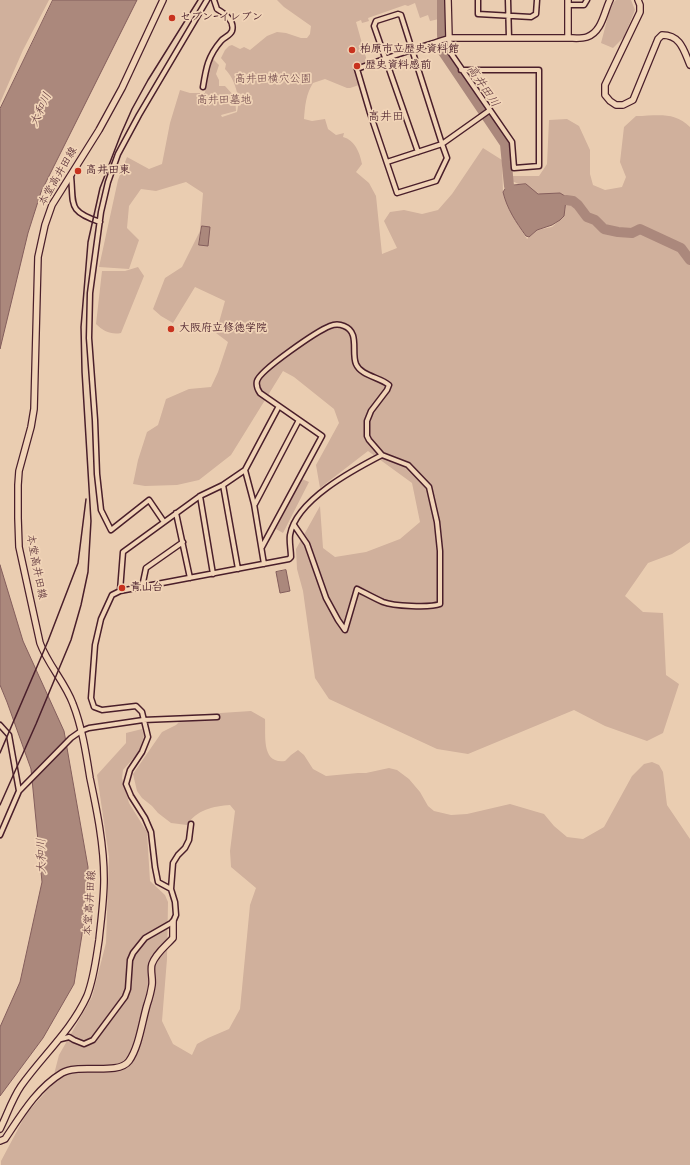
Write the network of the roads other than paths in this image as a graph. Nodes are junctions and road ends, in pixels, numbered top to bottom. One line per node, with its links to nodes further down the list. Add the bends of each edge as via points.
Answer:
1 (162, 0): 25 (main road, 本堂高井田線, via 122,88)
2 (207, 0): 26 (street, via 118,154 108,182)
3 (214, 0): 20 (street, via 217,9 226,14 232,24 232,31 229,36 222,39 213,52 207,64)
4 (448, 0): 15 (main road)
5 (478, 0): 12 (street, via 478,14)
6 (508, 0): 12 (street)
7 (537, 0): 12 (street, via 536,14 531,17)
8 (587, 0): 11 (street, via 584,5)
9 (610, 0): 14 (main road, via 600,24 592,34 582,38)
10 (638, 0): 18 (main road, via 640,12 605,85 605,95 616,105 633,100 662,34 680,42)
11 (568, 3): 14 (main road)
12 (508, 16): 13 (street)
13 (509, 38): 14 (main road); 15 (main road)
14 (568, 38)
15 (444, 39): 16 (street); 19 (street)
16 (413, 50): 17 (street); 17 (street, via 401,15 376,21 374,26); 22 (street)
17 (385, 59): 23 (street); 24 (street, via 357,69)
18 (690, 65)
19 (461, 70): 21 (street); 21 (street, via 539,70 539,166 514,168 512,142)
20 (203, 87)
21 (486, 112): 22 (street)
22 (442, 144): 23 (street); 24 (street, via 447,158 436,180 397,193)
23 (418, 152): 24 (street)
24 (387, 162)
25 (70, 175): 26 (street, via 71,195 77,212); 48 (main road, 本堂高井田線, via 52,205 38,258 34,409 19,471 18,518 19,547 40,643 45,656 65,685)
26 (100, 222): 35 (street, via 89,317 101,510 111,530 149,500)
27 (278, 406): 28 (street); 29 (street, via 260,393 257,382 262,374 329,326 346,326 354,337 356,364 389,385 388,390 371,411 366,431 369,440); 30 (street)
28 (299, 420): 33 (street); 38 (street, via 322,436)
29 (382, 455): 36 (street, via 319,493 302,510); 36 (street, via 408,465 429,487 439,543 440,604 414,606 384,603 357,589 345,630 326,598 307,544)
30 (245, 470): 31 (street); 33 (street)
31 (223, 485): 32 (street); 40 (street)
32 (200, 496): 34 (street); 41 (street)
33 (254, 504): 38 (street)
34 (176, 513): 35 (street); 37 (street)
35 (164, 522): 44 (street, via 123,552)
36 (294, 525): 39 (street, via 290,535 291,557)
37 (183, 542): 42 (street); 43 (street, via 146,568)
38 (262, 548): 39 (street)
39 (264, 564): 40 (street)
40 (238, 569): 41 (street)
41 (213, 574): 42 (street)
42 (190, 578): 43 (street)
43 (142, 587): 44 (street)
44 (120, 591): 46 (street, via 112,595 95,644 91,698 94,707 102,710 136,706 142,712)
45 (217, 717): 46 (street)
46 (143, 720): 48 (street); 52 (street, via 148,737 130,770 126,784 151,832 158,882)
47 (0, 725): 49 (street, via 9,735)
48 (81, 731): 49 (street, via 71,738); 54 (main road, 本堂高井田線, via 101,838 103,905 95,967 87,995)
49 (21, 790): 51 (street)
50 (191, 824): 52 (street, via 189,840 173,863)
51 (0, 835)
52 (171, 889): 53 (street, via 176,915)
53 (173, 922): 54 (street, via 145,938 133,953 125,998 93,1040 84,1044 69,1036); 56 (main road, via 173,938 159,952 152,964 152,986 130,1060 120,1067 77,1069 63,1073 38,1094 5,1139)
54 (60, 1039): 55 (main road, 本堂高井田線, via 20,1088)
55 (0, 1129)
56 (0, 1141)

